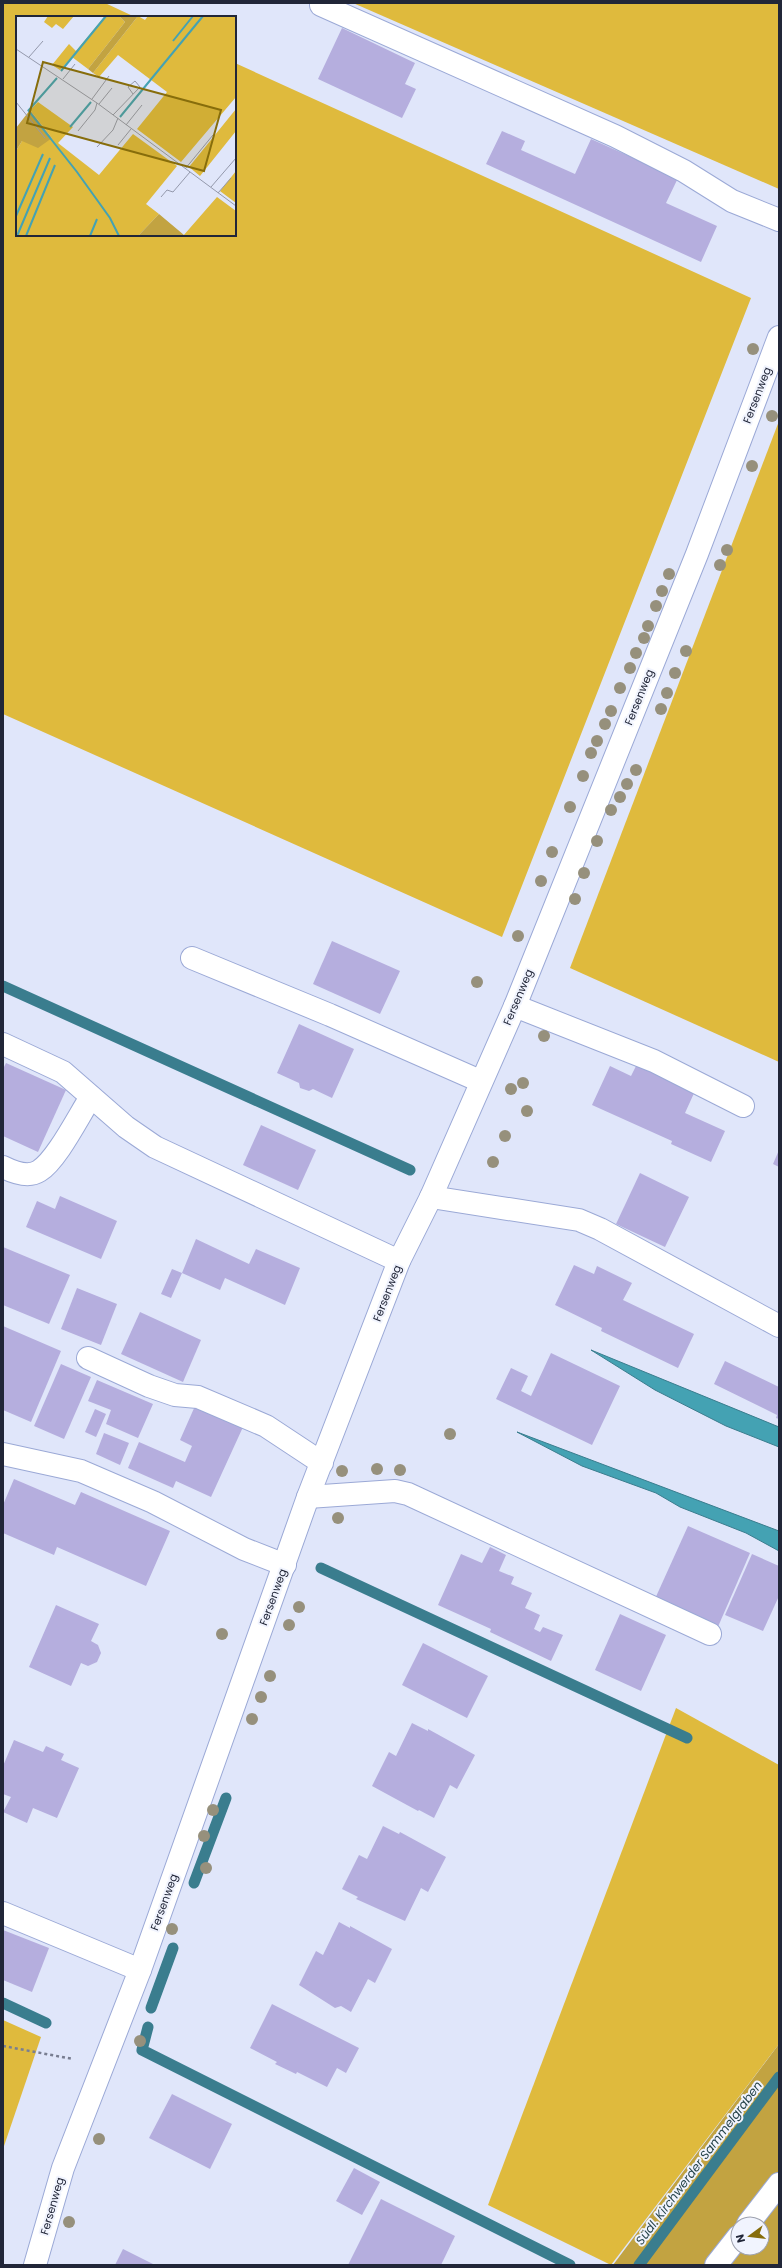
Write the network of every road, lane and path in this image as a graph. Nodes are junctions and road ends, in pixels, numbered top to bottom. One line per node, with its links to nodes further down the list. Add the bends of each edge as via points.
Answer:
1 (321, 5): 2 (street, via 616,136 684,171 732,201)
2 (779, 220)
3 (779, 337): 5 (street, Fersenweg, via 697,554)
4 (192, 958): 7 (street)
5 (515, 1006): 7 (street, Fersenweg); 9 (street, via 654,1061)
6 (3, 1044): 8 (street, via 62,1072)
7 (480, 1081): 11 (street, Fersenweg)
8 (91, 1097): 10 (street, via 56,1152 39,1172 26,1174); 12 (street, via 126,1127 155,1147)
9 (743, 1106)
10 (3, 1167)
11 (431, 1197): 12 (street, Fersenweg); 13 (street, via 579,1220 607,1232)
12 (399, 1261): 16 (street, Fersenweg)
13 (779, 1326)
14 (88, 1358): 16 (street, via 149,1386 175,1395 198,1397 266,1426)
15 (3, 1454): 18 (street, via 81,1471 153,1502 244,1549)
16 (322, 1463): 17 (street, Fersenweg)
17 (308, 1497): 18 (street, Fersenweg); 19 (street, via 395,1491 408,1494)
18 (285, 1564): 21 (street, Fersenweg)
19 (710, 1634)
20 (3, 1913): 21 (street)
21 (140, 1970): 23 (street, Fersenweg)
22 (3, 2046): 23 (path)
23 (103, 2064): 27 (street, Fersenweg, via 63,2168)
24 (779, 2184): 25 (street)
25 (754, 2216)
26 (730, 2247): 28 (street)
27 (36, 2265)
28 (716, 2265)

